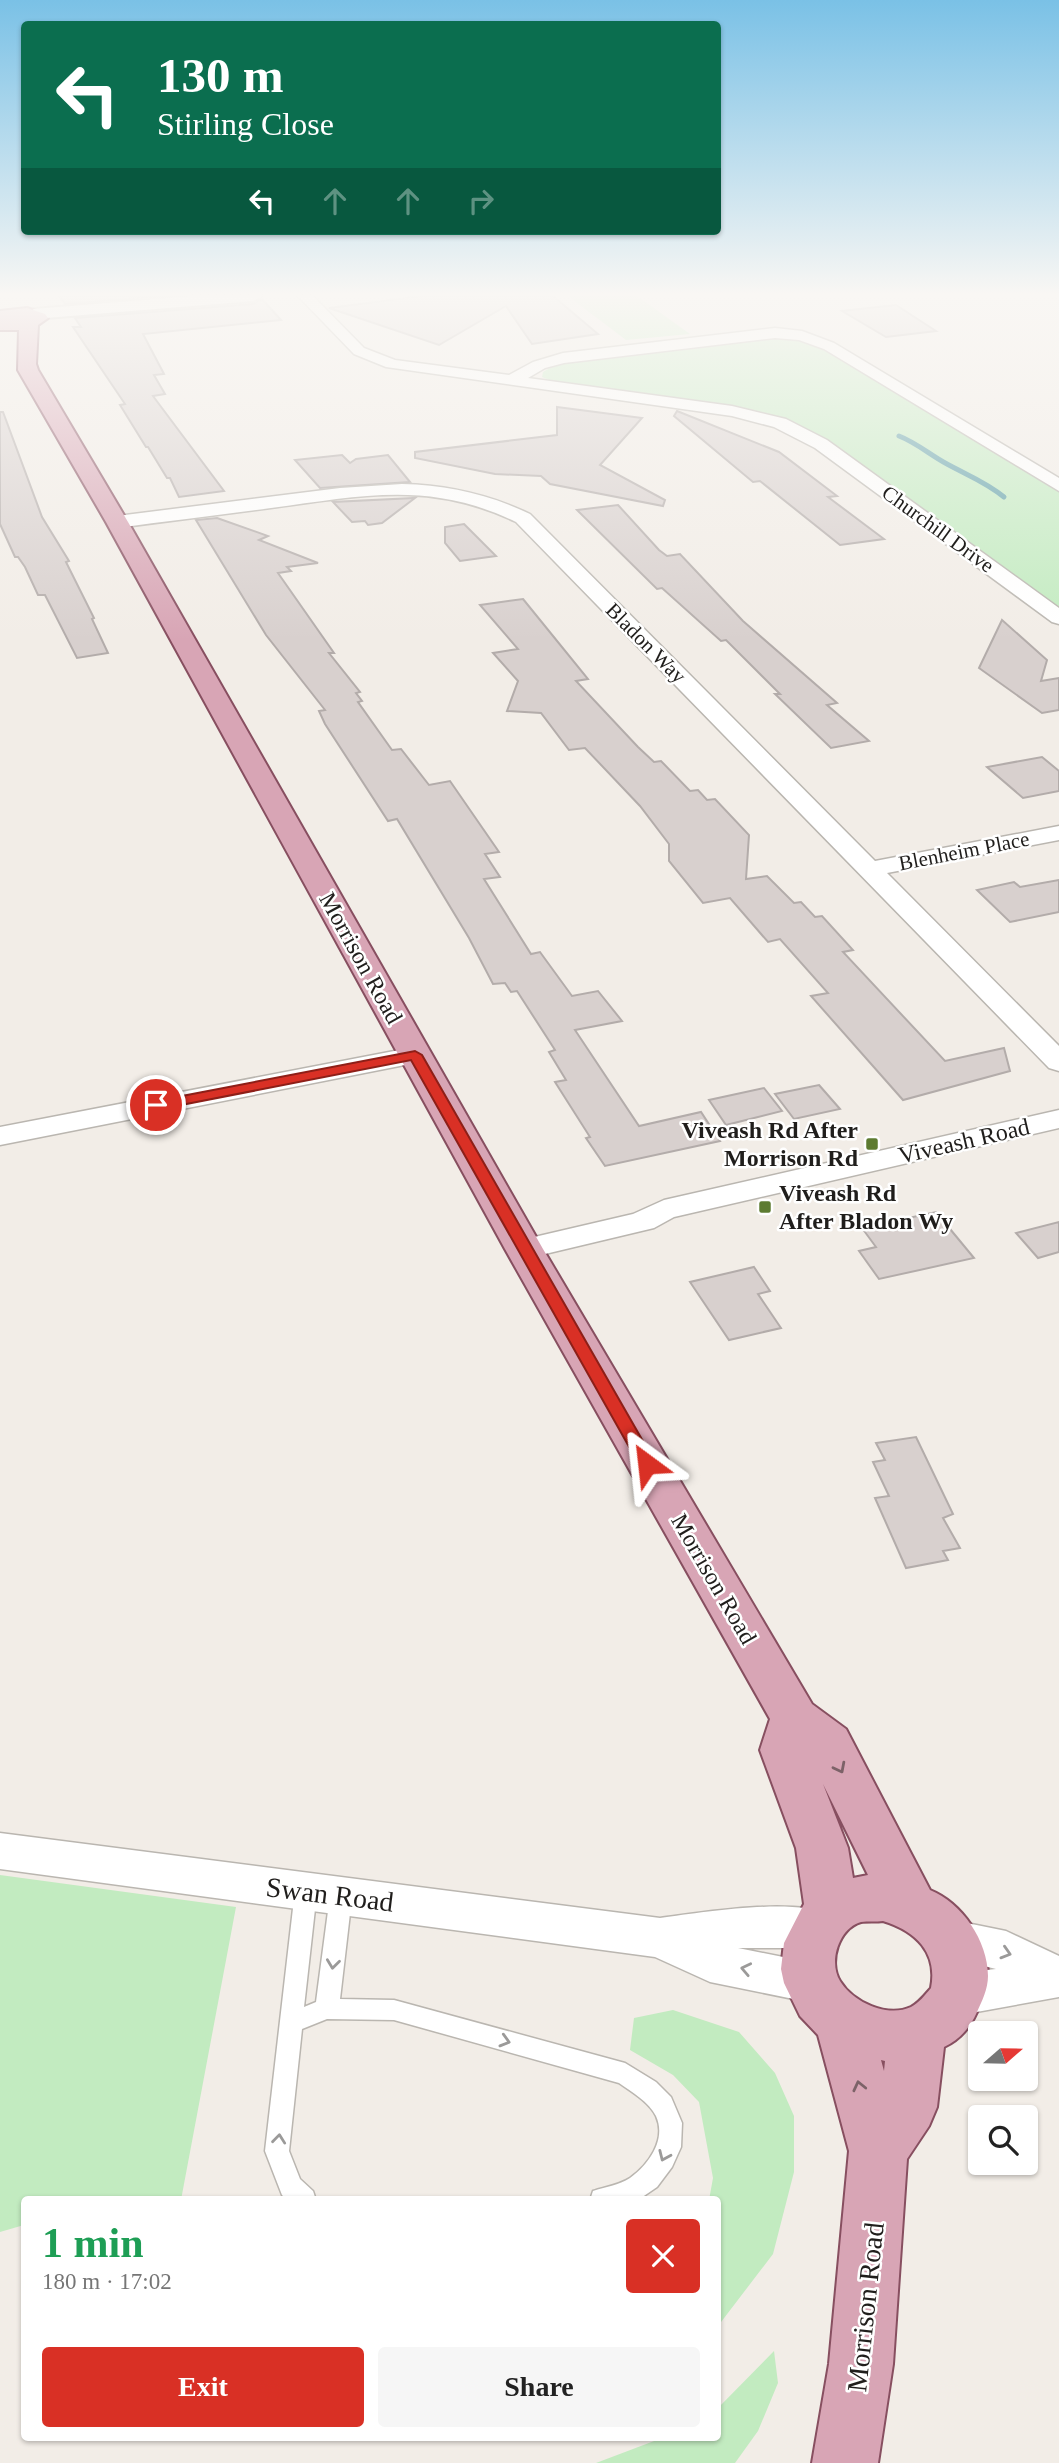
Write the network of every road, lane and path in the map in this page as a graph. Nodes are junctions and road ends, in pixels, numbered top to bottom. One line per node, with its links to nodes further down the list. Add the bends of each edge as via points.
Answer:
1 (52, 411): 5 (main road, Morrison Road)
2 (732, 411): 6 (street, Churchill Drive, via 795,429 821,444)
3 (938, 411): 4 (street)
4 (1059, 486)
5 (117, 522): 8 (street, Bladon Way, via 389,489 452,492 490,500 523,518); 9 (main road, Morrison Road)
6 (1059, 618)
7 (1059, 832): 8 (street, Blenheim Place)
8 (870, 869): 10 (street, Bladon Way)
9 (415, 1055): 12 (street); 13 (main road, Morrison Road)
10 (1059, 1062)
11 (1059, 1119): 13 (street, Viveash Road, via 664,1210 643,1221)
12 (0, 1136)
13 (520, 1241): 14 (main road, Morrison Road)
14 (795, 1718): 17 (main road, Morrison Road, one-way to 17, via 828,1744); 18 (main road, Morrison Road, via 785,1749 822,1848)
15 (0, 1852): 16 (street, Swan Road)
16 (323, 1894): 19 (street, Swan Road); 24 (lane, one-way to 24); 25 (lane)
17 (910, 1905): 18 (main road, Morrison Road, via 883,1898 855,1900); 20 (main road, Morrison Road, via 934,1920)
18 (824, 1919): 19 (street, Swan Road); 23 (main road, Morrison Road, via 808,1955)
19 (660, 1938): 23 (street, Swan Road, one-way to 19, via 710,1962)
20 (952, 1940): 21 (street, one-way to 21, via 1006,1951); 22 (main road, via 961,1964)
21 (1057, 1977): 22 (street)
22 (960, 1994): 26 (main road, via 944,2018)
23 (828, 2002): 26 (main road, via 866,2032); 27 (main road, Morrison Road, one-way to 23)
24 (327, 2009): 25 (lane); 29 (lane, one-way to 29, via 394,2010 625,2074 651,2092 667,2112 671,2141 659,2168 630,2192)
25 (292, 2022): 28 (lane, one-way to 25, via 277,2151)
26 (917, 2033): 27 (main road, via 908,2108)
27 (878, 2151): 30 (main road, Morrison Road, via 861,2364)
28 (300, 2196)
29 (616, 2196)
30 (845, 2463)

